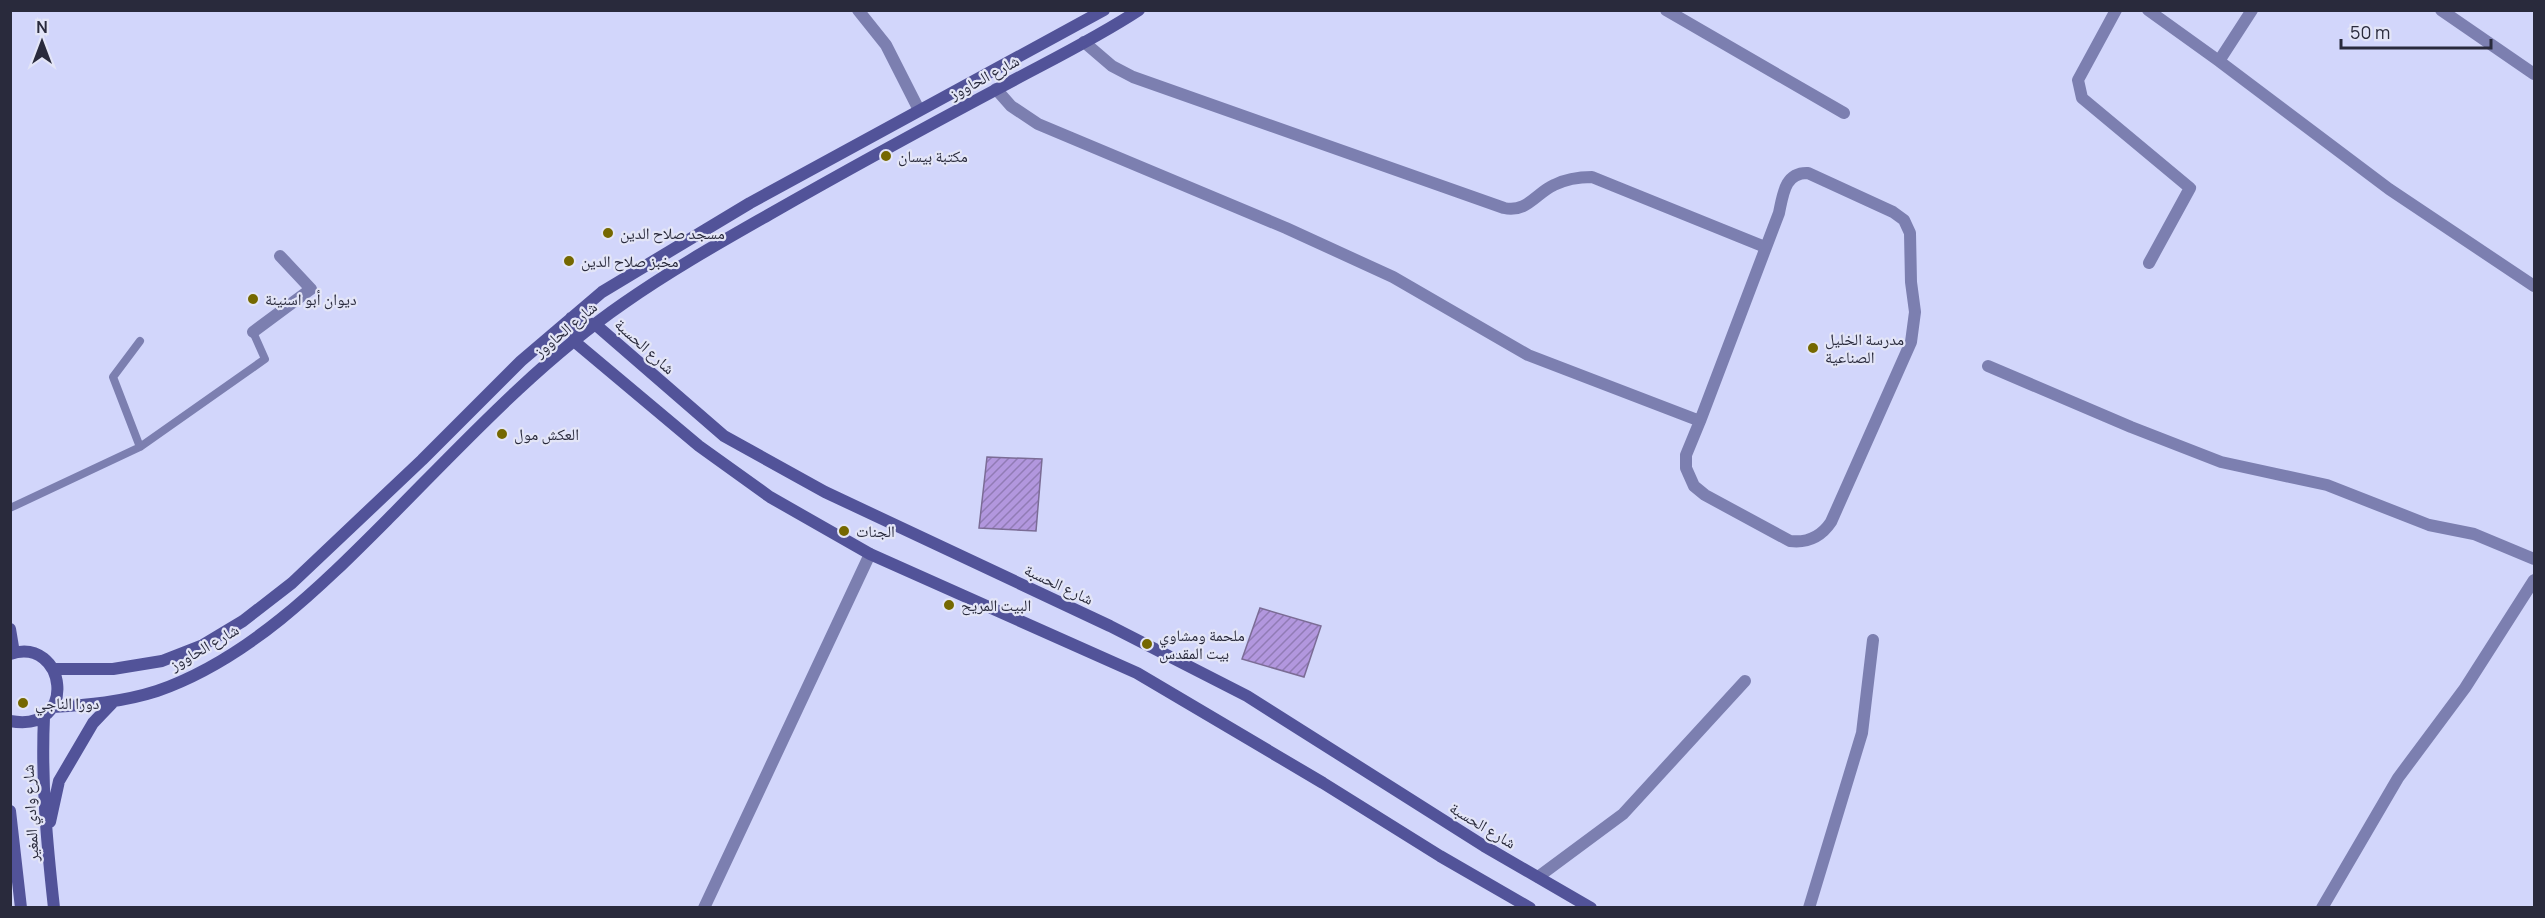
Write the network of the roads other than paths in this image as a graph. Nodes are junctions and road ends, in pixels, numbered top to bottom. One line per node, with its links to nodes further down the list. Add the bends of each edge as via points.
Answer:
1 (858, 10): 13 (street, via 886,45)
2 (1104, 10): 13 (main road, شارع الحاووز)
3 (1139, 10): 9 (main road, شارع الحاووز)
4 (1666, 10): 14 (street)
5 (2116, 10): 17 (street, via 2078,80 2082,98 2190,188)
6 (2148, 10): 10 (street)
7 (2252, 10): 10 (street)
8 (2441, 10): 11 (street)
9 (1084, 42): 12 (main road, شارع الحاووز); 15 (street, via 1112,66 1133,77 1504,208 1522,208 1566,180 1592,177)
10 (2219, 61): 18 (street, via 2389,189)
11 (2535, 74)
12 (996, 89): 20 (main road, شارع الحاووز, via 693,258); 25 (street, via 1011,106 1038,124 1393,277 1528,355)
13 (919, 110): 19 (main road, شارع الحاووز, via 672,248 602,292)
14 (1844, 113)
15 (1765, 247): 25 (street); 25 (street, via 1779,213 1784,187 1802,173 1896,213 1910,233 1915,312 1911,342 1831,522 1810,539 1790,541 1694,486 1686,468 1686,454)
16 (280, 256): 21 (street, via 311,290)
17 (2149, 263)
18 (2535, 286)
19 (571, 318): 20 (main road, شارع الحسبة); 23 (main road); 34 (main road, شارع الحاووز, via 521,361 292,583 243,621 203,645 162,661 113,669)
20 (596, 325): 23 (main road, شارع الحاووز); 41 (main road, شارع الحسبة, via 724,436 825,492 1110,626 1247,696)
21 (253, 332): 26 (lane, via 265,359)
22 (140, 341): 26 (lane, via 113,377)
23 (575, 342): 28 (main road, via 699,446 770,497); 36 (main road, شارع الحاووز, via 478,428 336,571 272,626 190,678)
24 (1988, 366): 29 (street, via 2221,462 2327,485 2429,525 2474,534)
25 (1700, 421)
26 (140, 447): 27 (lane)
27 (10, 508)
28 (870, 554): 44 (street); 45 (main road, via 1137,673)
29 (2535, 559)
30 (2535, 580): 48 (street, via 2465,687 2398,778)
31 (10, 629): 33 (main road)
32 (1873, 640): 47 (street, via 1862,733)
33 (12, 654): 34 (main road, via 36,654)
34 (53, 669): 37 (main road, شارع وادي المغير, via 59,688)
35 (1745, 681): 41 (street, via 1623,814)
36 (114, 701): 37 (main road, شارع الحاووز); 40 (main road, via 93,723 59,781)
37 (48, 712): 38 (main road, شارع الحاووز, via 34,722); 40 (main road, شارع وادي المغير, via 42,745)
38 (10, 721)
39 (10, 811): 42 (main road, شارع وادي المغير)
40 (46, 837): 43 (main road, شارع وادي المغير)
41 (1538, 877): 46 (main road, شارع الحسبة)
42 (21, 908)
43 (54, 908)
44 (704, 908)
45 (1530, 908)
46 (1591, 908)
47 (1809, 908)
48 (2322, 908)

